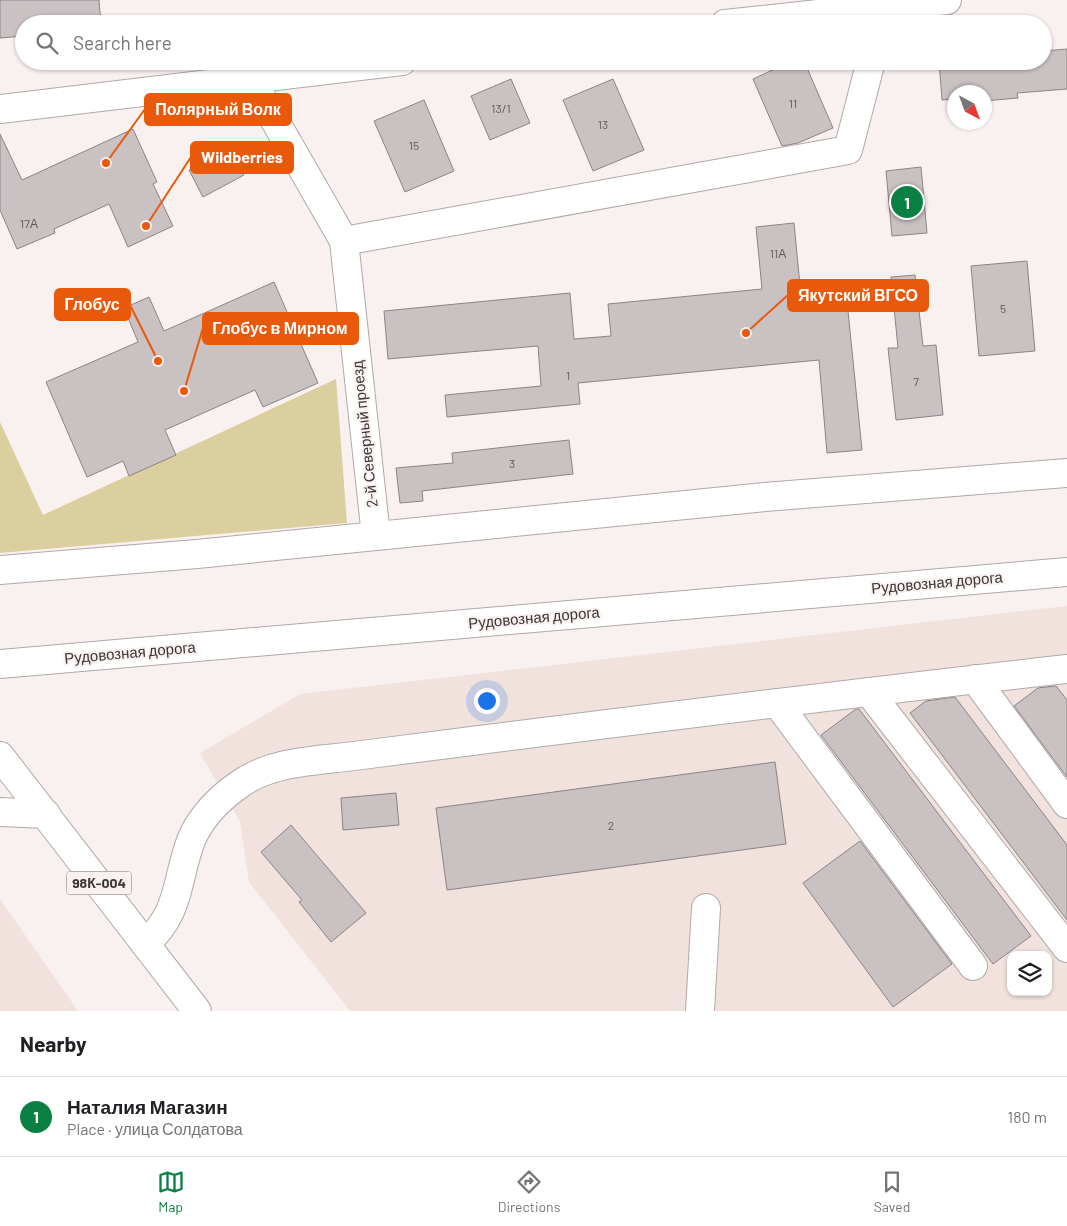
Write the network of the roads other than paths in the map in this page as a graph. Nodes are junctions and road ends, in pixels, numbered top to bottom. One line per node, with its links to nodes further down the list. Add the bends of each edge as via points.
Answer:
1 (947, 0): 2 (street)
2 (883, 14): 3 (street)
3 (867, 15)
4 (326, 70): 6 (street)
5 (869, 70): 8 (street, via 848,150)
6 (251, 79): 7 (street); 8 (street)
7 (0, 110)
8 (344, 241): 10 (street, 2-й Северный проезд)
9 (1067, 472): 10 (street, via 765,497)
10 (376, 536): 11 (street)
11 (0, 570)
12 (1067, 572): 13 (street, Рудовозная дорога)
13 (0, 664)
14 (1067, 669): 15 (street)
15 (975, 679): 16 (street); 19 (street)
16 (869, 692): 17 (street); 24 (street)
17 (777, 703): 23 (street, via 285,765 256,774 238,785 203,818 192,838 171,910); 25 (street)
18 (0, 756): 21 (street, 98К-004)
19 (1067, 804)
20 (0, 812): 21 (street)
21 (46, 814): 23 (street, 98К-004)
22 (706, 908): 27 (street)
23 (145, 944): 26 (street, 98К-004)
24 (1067, 948)
25 (974, 966)
26 (197, 1011)
27 (700, 1011)

